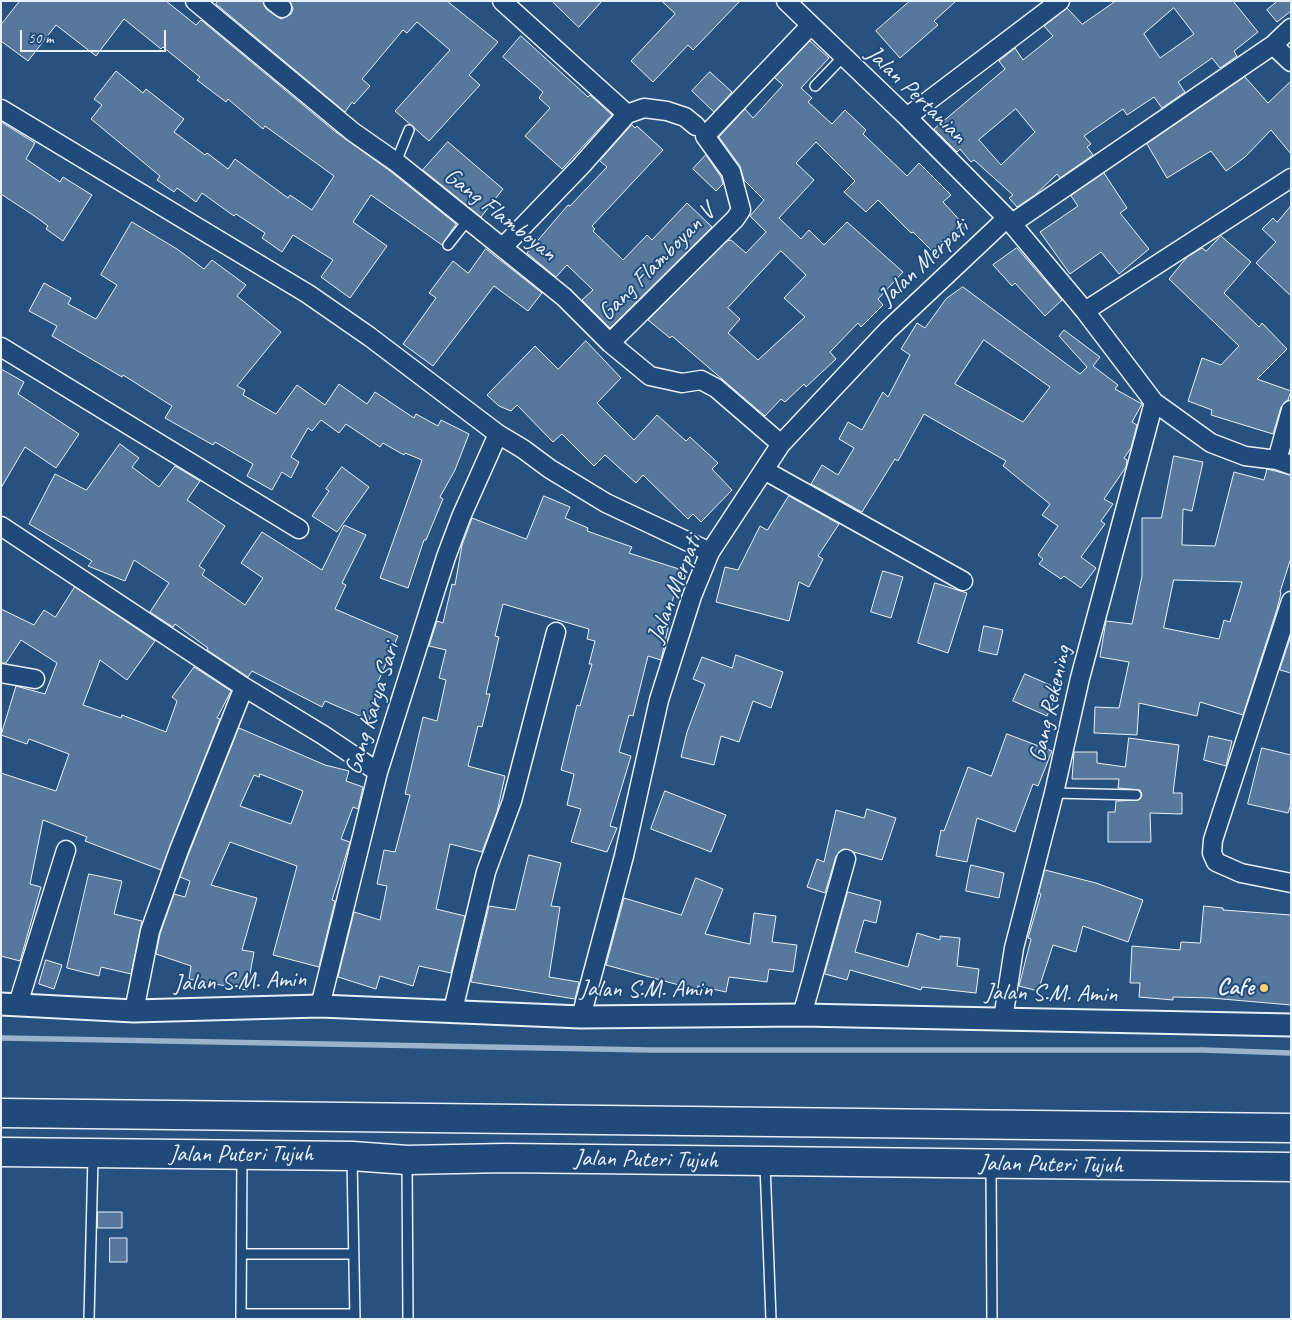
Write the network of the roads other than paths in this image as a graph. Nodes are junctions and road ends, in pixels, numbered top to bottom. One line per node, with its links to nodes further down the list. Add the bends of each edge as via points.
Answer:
1 (195, 1): 16 (street, Gang Flamboyan, via 352,132)
2 (502, 1): 12 (street)
3 (786, 1): 5 (street, Jalan Pertanian)
4 (1060, 1): 13 (street)
5 (811, 26): 8 (street, Jalan Pertanian); 15 (street)
6 (1291, 28): 7 (street, Jalan Merpati)
7 (1273, 45): 9 (street); 19 (street, Jalan Merpati)
8 (843, 57): 10 (lane); 13 (street, Jalan Pertanian)
9 (1291, 62)
10 (815, 86)
11 (1, 109): 27 (street, via 308,294)
12 (627, 114): 15 (street, via 644,108 667,111 685,117); 21 (street)
13 (907, 117): 19 (street, Jalan Pertanian)
14 (409, 130): 16 (lane)
15 (701, 131): 23 (street, Gang Flamboyan V, via 731,172 741,210)
16 (396, 162): 18 (street, Gang Flamboyan)
17 (1291, 178): 22 (street)
18 (467, 221): 20 (lane); 21 (street, Gang Flamboyan)
19 (1009, 221): 22 (street, Jalan Pertanian); 28 (street, Jalan Merpati, via 888,330)
20 (448, 245)
21 (503, 247): 23 (street, Gang Flamboyan, via 564,296)
22 (1085, 311): 25 (street, Jalan Pertanian)
23 (610, 343): 28 (street, Gang Flamboyan, via 650,376 682,384 701,380 716,388)
24 (1, 347): 32 (street)
25 (1154, 402): 29 (street, Jalan Pertanian, via 1211,442 1245,456); 41 (street, Gang Rekening, via 1080,678)
26 (1291, 410): 29 (street)
27 (498, 434): 33 (street, via 606,503); 40 (street, Gang Karya Sari, via 446,557)
28 (781, 444): 30 (street, Jalan Merpati)
29 (1284, 462)
30 (764, 470): 33 (street, Jalan Merpati); 34 (street)
31 (1, 526): 39 (street)
32 (299, 529)
33 (710, 552): 51 (street, Jalan Merpati, via 692,596 659,700 624,856)
34 (963, 582)
35 (1291, 601): 45 (street, via 1213,840 1212,852 1216,862 1241,873)
36 (556, 632): 48 (street, via 512,801 486,872)
37 (1, 673): 38 (street)
38 (36, 679)
39 (244, 687): 40 (street); 49 (street, via 150,930)
40 (378, 772): 47 (street, Gang Karya Sari)
41 (1054, 793): 42 (lane); 52 (street, Gang Rekening, via 1014,948)
42 (1136, 795)
43 (66, 850): 46 (street)
44 (846, 859): 50 (street)
45 (1291, 882)
46 (10, 1004): 49 (street, Jalan S.M. Amin)
47 (320, 1006): 48 (street, Jalan S.M. Amin); 49 (street, Jalan S.M. Amin)
48 (453, 1010): 51 (street, Jalan S.M. Amin)
49 (134, 1011)
50 (802, 1015): 51 (street, Jalan S.M. Amin); 52 (street, Jalan S.M. Amin)
51 (581, 1017)
52 (1003, 1019): 53 (street, Jalan S.M. Amin)
53 (1291, 1025)
54 (1, 1113): 55 (highway, Jalan Puteri Tujuh)
55 (506, 1119): 56 (highway, Jalan Puteri Tujuh); 61 (highway)
56 (1291, 1128)
57 (1, 1152): 58 (highway, Jalan Puteri Tujuh)
58 (93, 1154): 59 (highway, Jalan Puteri Tujuh); 70 (lane)
59 (242, 1156): 60 (highway, Jalan Puteri Tujuh); 66 (lane)
60 (352, 1156): 62 (highway, Jalan Puteri Tujuh); 67 (lane)
61 (505, 1158): 62 (highway, Jalan Puteri Tujuh); 63 (highway, Jalan Puteri Tujuh)
62 (407, 1160): 71 (lane)
63 (765, 1162): 64 (highway, Jalan Puteri Tujuh); 72 (lane)
64 (991, 1164): 65 (highway, Jalan Puteri Tujuh); 73 (lane)
65 (1291, 1168)
66 (242, 1254): 67 (lane); 68 (lane)
67 (354, 1254): 69 (lane)
68 (241, 1316): 69 (lane)
69 (355, 1316)
70 (89, 1319)
71 (408, 1319)
72 (771, 1319)
73 (992, 1319)

